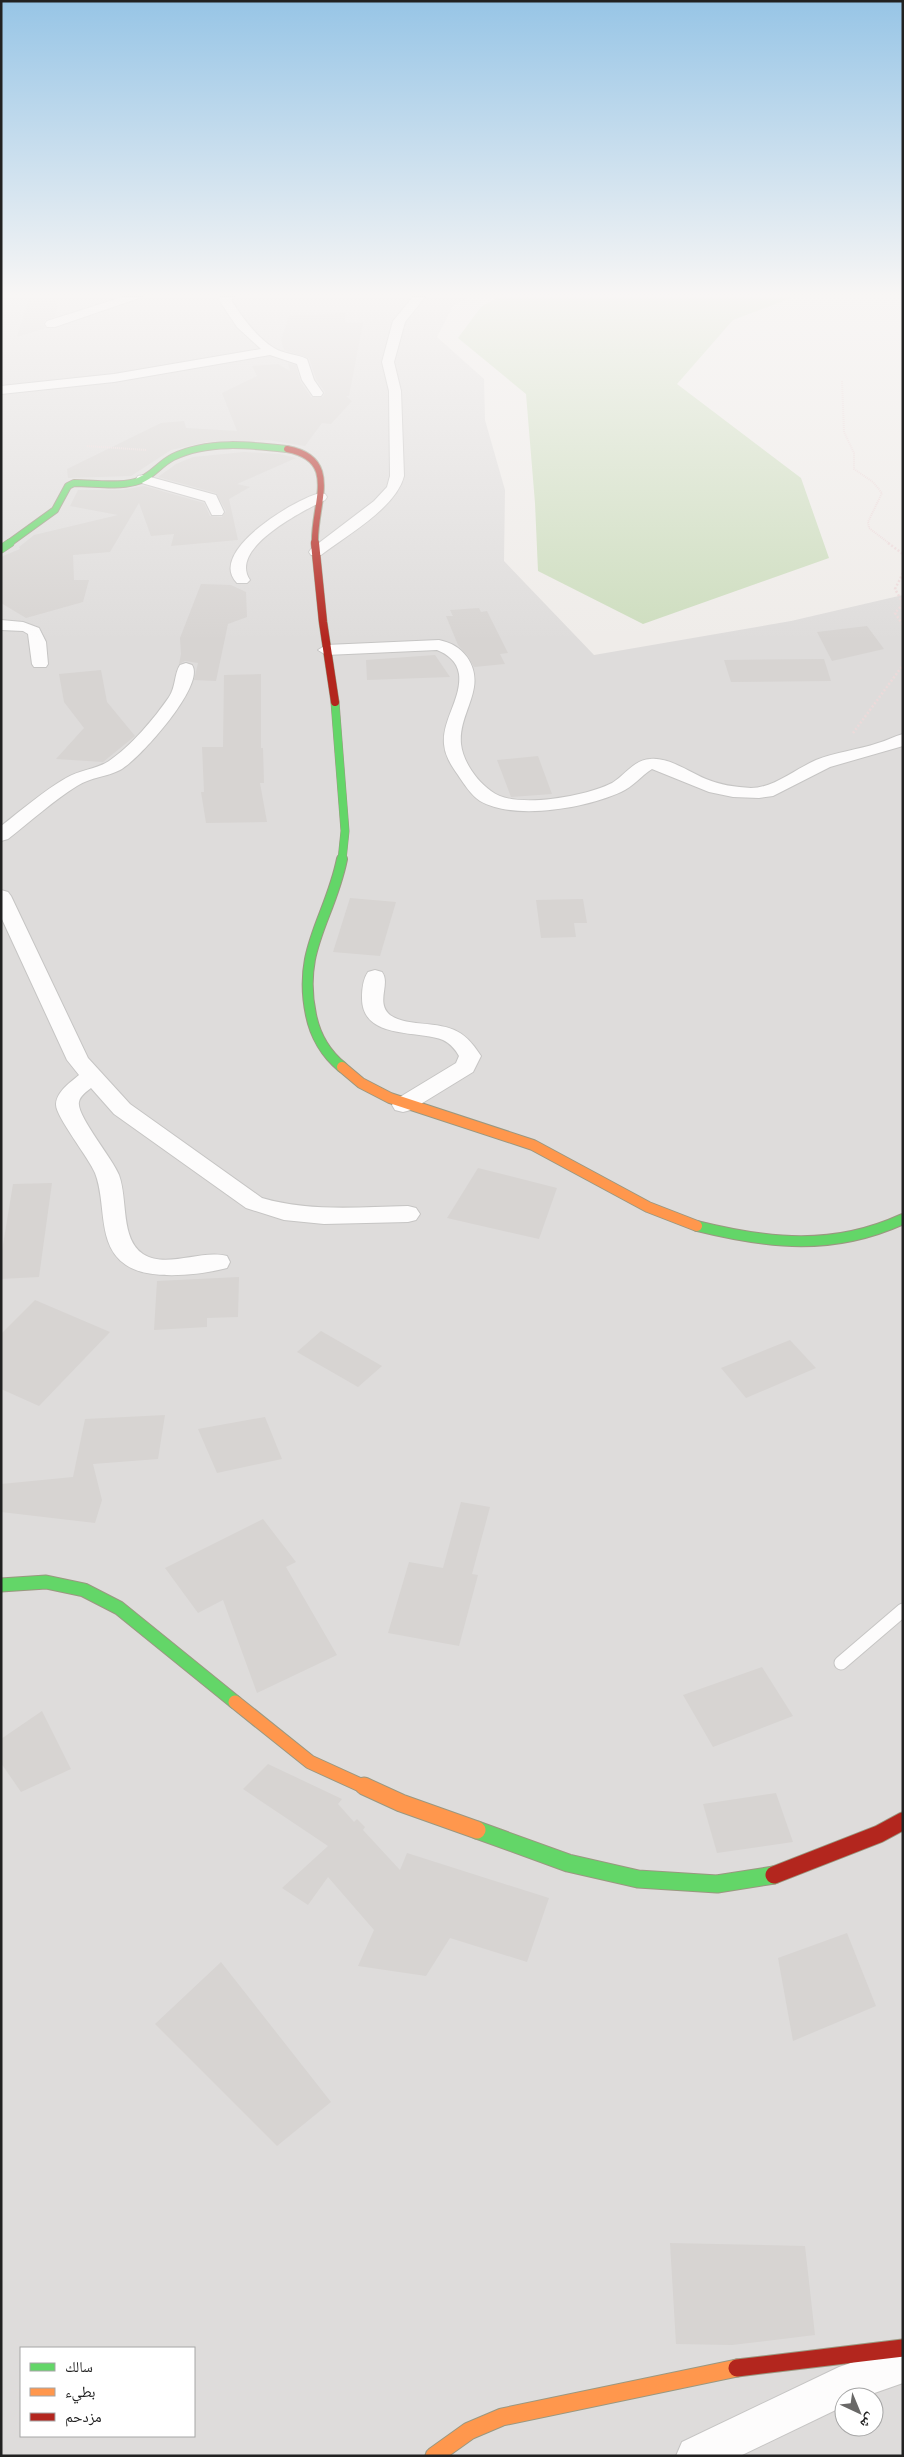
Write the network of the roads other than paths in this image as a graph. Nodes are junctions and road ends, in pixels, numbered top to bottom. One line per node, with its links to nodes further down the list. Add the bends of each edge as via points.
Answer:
1 (395, 412): 6 (street, via 397,476 394,488 379,504)
2 (143, 479): 3 (street, via 181,453 277,447 295,450 316,462 321,477); 4 (street, via 211,498); 5 (street, via 68,486 55,510)
3 (320, 497): 6 (street, via 314,521); 7 (street, via 286,514 247,548 237,565)
4 (217, 512)
5 (1, 548)
6 (316, 552): 9 (street, via 320,618)
7 (242, 580)
8 (1, 625): 10 (street, via 34,630)
9 (326, 650): 12 (street, via 439,645 454,651 467,674 454,719 455,755 476,789 488,798 504,803 524,805 570,801 602,793 616,788 650,764 710,787 756,793 776,789 834,760); 17 (street, via 339,731 344,851 312,940 305,969 307,1004 317,1035 336,1063 367,1087)
10 (40, 664)
11 (186, 668): 13 (street, via 178,697 139,743 114,766 71,782)
12 (903, 739)
13 (1, 836)
14 (1, 896): 16 (street, via 78,1060)
15 (375, 976): 17 (street, via 373,1001 382,1018 394,1024 455,1037 466,1045 470,1056 465,1066)
16 (91, 1076): 18 (street, via 122,1109 254,1203 284,1212 324,1216); 20 (street, via 71,1094 67,1104 69,1113 111,1184 119,1240 125,1253 138,1263 157,1266)
17 (403, 1105): 19 (street, via 520,1140 564,1160 628,1197 690,1225 755,1241 807,1242 849,1238)
18 (408, 1214)
19 (903, 1219)
20 (218, 1262)
21 (1, 1585): 24 (street, via 46,1582 84,1590 119,1608 310,1762 401,1803 568,1863 638,1879 717,1884 783,1873)
22 (903, 1610): 23 (lane)
23 (841, 1664)
24 (903, 1821)
25 (903, 2348): 27 (street, via 716,2371 502,2417 469,2431)
26 (903, 2364): 28 (street, via 853,2381)
27 (434, 2456)
28 (696, 2456)

